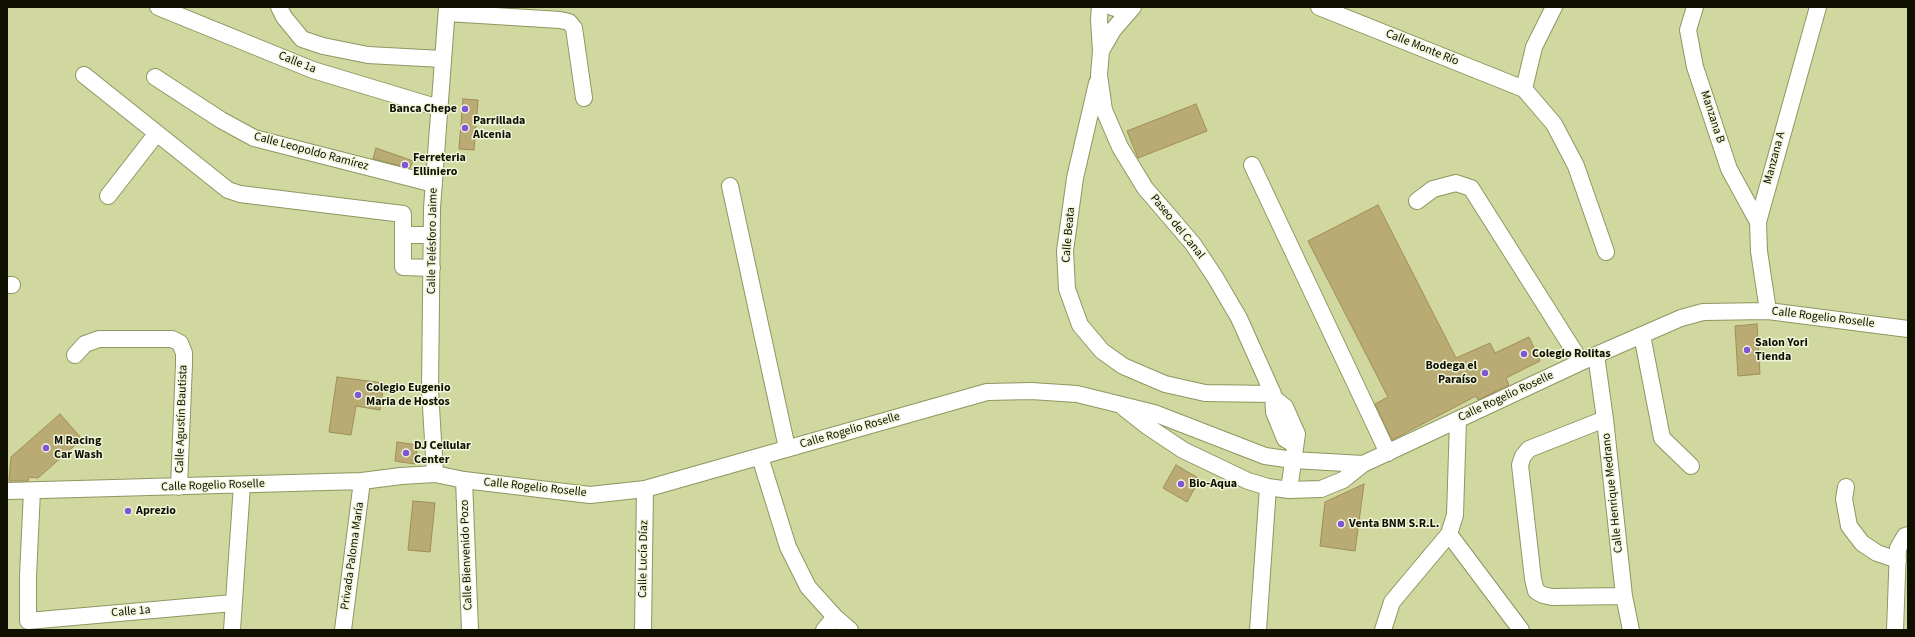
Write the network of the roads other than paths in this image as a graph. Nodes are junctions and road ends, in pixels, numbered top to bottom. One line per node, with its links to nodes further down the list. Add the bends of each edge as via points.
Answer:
1 (158, 7): 14 (street, Calle 1a)
2 (279, 7): 11 (street, via 302,39)
3 (1100, 7): 12 (street, Paseo del Canal)
4 (1112, 7): 5 (street, via 1121,10)
5 (1133, 7): 12 (street, Paseo del Canal, via 1113,30)
6 (1319, 7): 18 (street, Calle Monte Río)
7 (1554, 7): 18 (street, via 1534,47)
8 (1695, 7): 27 (street, Manzana B, via 1688,30 1695,67 1730,169)
9 (1818, 7): 27 (street, Manzana A)
10 (447, 10): 13 (street, Calle Telésforo Jaime); 19 (street, via 569,22 574,28)
11 (323, 46): 13 (street, via 368,55); 14 (street)
12 (1101, 51): 16 (street, Paseo del Canal)
13 (442, 59): 20 (street, Calle Telésforo Jaime)
14 (312, 70): 20 (street, Calle 1a)
15 (84, 75): 21 (street)
16 (1099, 75): 37 (street, Paseo del Canal, via 1104,110 1120,147 1145,188 1193,244 1215,277 1239,318); 37 (street, Calle Beata, via 1075,178 1065,251 1067,289 1080,325 1102,351 1123,366 1165,384 1205,393)
17 (155, 78): 23 (street, Calle Leopoldo Ramírez, via 254,138)
18 (1524, 89): 30 (street, Calle Monte Río, via 1554,124 1576,166)
19 (584, 98)
20 (439, 108): 23 (street, Calle Telésforo Jaime)
21 (157, 133): 25 (street); 28 (street, via 228,190 240,194 403,214)
22 (1252, 165): 42 (street)
23 (434, 184): 29 (street, Calle Telésforo Jaime)
24 (730, 186): 41 (street)
25 (108, 196)
26 (1417, 201): 36 (street, via 1433,189 1456,182 1471,188)
27 (1758, 222): 32 (street, Manzana A, via 1758,251)
28 (403, 235): 29 (street); 31 (street, via 403,267)
29 (432, 235): 31 (street, Calle Telésforo Jaime)
30 (1606, 252)
31 (432, 268): 47 (street, Calle Telésforo Jaime, via 430,390)
32 (1768, 311): 33 (street, Calle Rogelio Roselle); 34 (street, Calle Rogelio Roselle, via 1703,312 1681,318)
33 (1908, 329)
34 (1642, 335): 36 (street, Calle Rogelio Roselle); 46 (street, via 1662,438)
35 (75, 355): 51 (street, Calle Agustín Bautista, via 85,344 99,338 172,339 180,343 184,353 184,364)
36 (1588, 359): 39 (street, Calle Henrique Medrano); 40 (street, Calle Rogelio Roselle)
37 (1273, 396): 43 (street, Paseo del Canal, via 1274,412)
38 (1121, 405): 41 (street, Calle Rogelio Roselle, via 1077,394 987,392); 43 (street, Calle Rogelio Roselle, via 1154,413 1265,456); 52 (street, Calle Rogelio Roselle, via 1146,426 1183,450 1234,475)
39 (1605, 419): 61 (street, Calle Henrique Medrano); 61 (street, via 1530,449 1523,456 1520,465 1536,591 1552,597)
40 (1458, 420): 42 (street, Calle Rogelio Roselle); 58 (street, via 1455,514)
41 (787, 448): 44 (street, Calle Rogelio Roselle)
42 (1388, 452): 45 (street, Calle Rogelio Roselle)
43 (1294, 453): 45 (street, Calle Rogelio Roselle); 55 (street)
44 (760, 457): 54 (street, Calle Rogelio Roselle); 63 (street, via 788,547 808,587)
45 (1363, 464): 55 (street, Calle Rogelio Roselle, via 1344,480 1321,489)
46 (1691, 466)
47 (435, 474): 48 (street, Calle Rogelio Roselle); 49 (street, Calle Rogelio Roselle)
48 (464, 480): 54 (street, Calle Rogelio Roselle, via 590,495); 66 (street, Calle Bienvenido Pozo)
49 (362, 481): 50 (street, Calle Rogelio Roselle); 65 (street, Privada Paloma María)
50 (242, 485): 51 (street, Calle Rogelio Roselle); 62 (street)
51 (179, 487): 57 (street, Calle Rogelio Roselle)
52 (1268, 487): 55 (street, Calle Rogelio Roselle); 70 (street)
53 (1846, 487): 60 (street, via 1844,499 1849,526 1862,543 1877,553)
54 (645, 489): 67 (street, Calle Lucía Díaz)
55 (1289, 490)
56 (7, 491): 57 (street, Calle Rogelio Roselle)
57 (32, 491): 62 (street, Calle 1a, via 28,621)
58 (1449, 534): 71 (street, via 1392,602); 72 (street)
59 (1906, 535): 60 (street, via 1898,548)
60 (1898, 560): 74 (street)
61 (1624, 596): 73 (street, Calle Henrique Medrano)
62 (234, 603): 64 (street)
63 (835, 618): 68 (street); 69 (street)
64 (232, 630)
65 (343, 630)
66 (470, 630)
67 (643, 630)
68 (824, 630)
69 (850, 630)
70 (1258, 630)
71 (1383, 630)
72 (1521, 630)
73 (1631, 630)
74 (1895, 630)

